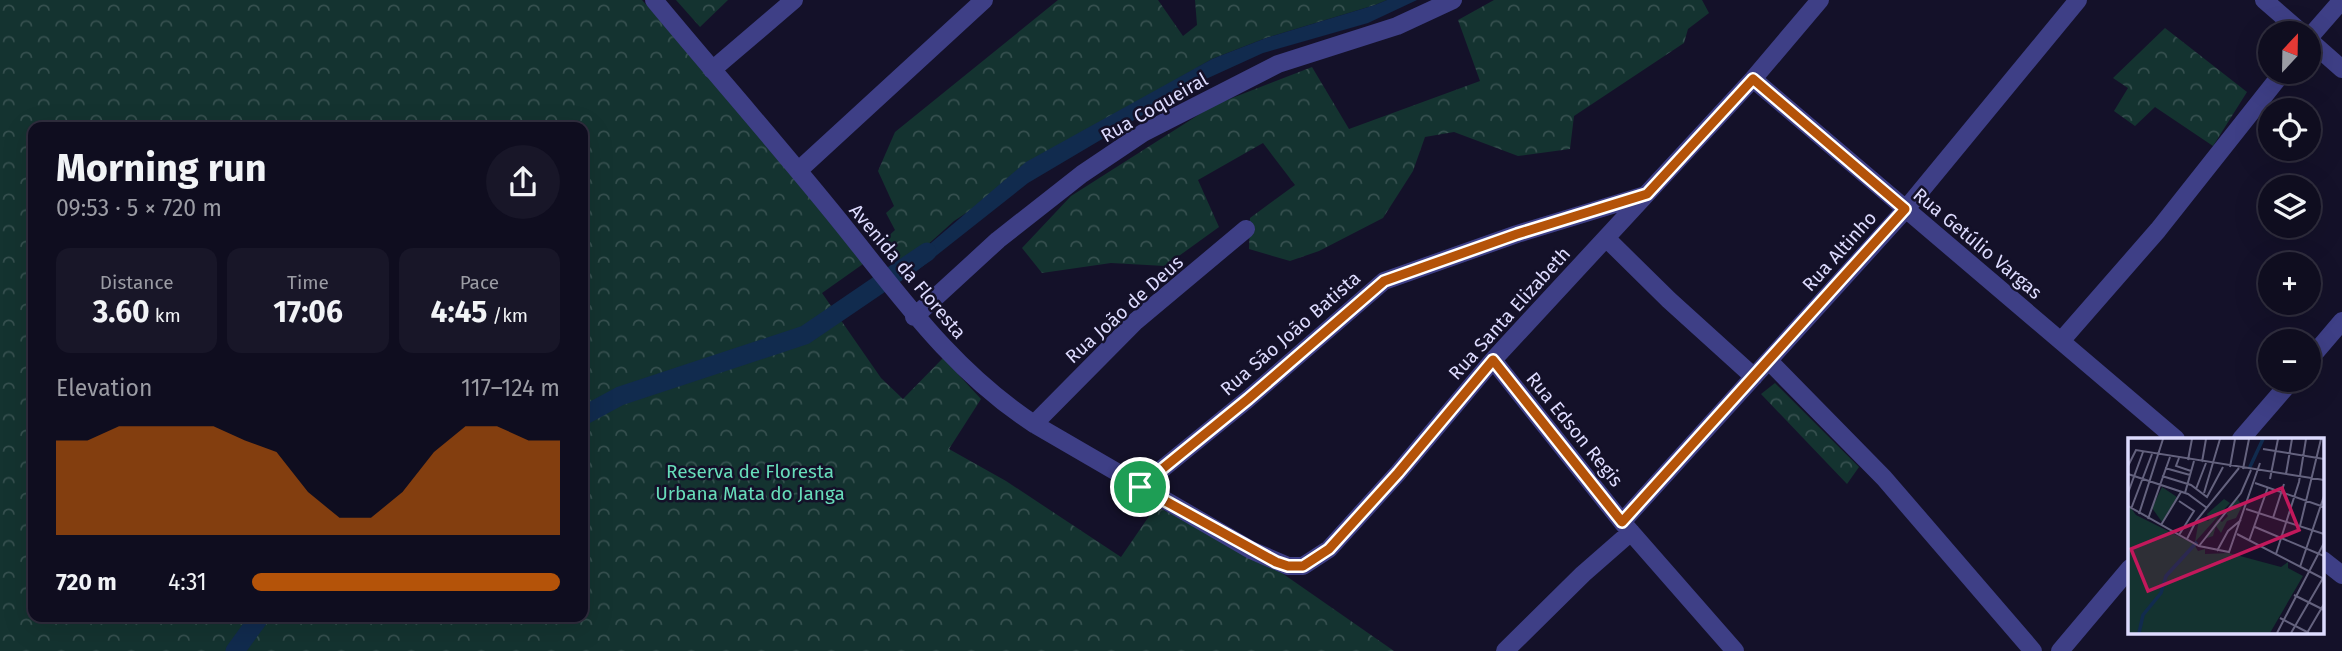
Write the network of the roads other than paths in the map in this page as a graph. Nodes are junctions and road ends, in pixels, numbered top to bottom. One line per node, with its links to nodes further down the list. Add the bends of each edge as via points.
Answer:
1 (654, 0): 13 (street, Avenida da Floresta)
2 (794, 0): 13 (street)
3 (984, 0): 16 (street)
4 (1453, 0): 21 (street, Rua Coqueiral, via 1397,26 1278,64 1143,133 1082,174)
5 (1820, 0): 14 (street, Rua Santa Elizabeth)
6 (2078, 0): 18 (street, Rua Altinho)
7 (2264, 0): 9 (street)
8 (2342, 0): 10 (street)
9 (2288, 21)
10 (2321, 24)
11 (2321, 50): 12 (street)
12 (2342, 69)
13 (712, 70): 16 (street, Avenida da Floresta)
14 (1753, 79): 17 (street, Rua Santa Elizabeth); 18 (street, Rua Getúlio Vargas)
15 (2274, 84): 23 (street, via 2158,230)
16 (799, 170): 21 (street, Avenida da Floresta)
17 (1647, 194): 20 (street, Rua Santa Elizabeth); 32 (street, Rua São João Batista, via 1384,281)
18 (1905, 209): 23 (street, Rua Getúlio Vargas); 26 (street, Rua Altinho)
19 (1246, 229): 29 (street, Rua João de Deus, via 1136,321)
20 (1606, 238): 25 (street, Rua Santa Elizabeth); 27 (street)
21 (910, 312): 29 (street, Avenida da Floresta, via 975,379)
22 (2342, 321): 24 (street)
23 (2061, 341): 30 (street, Rua Getúlio Vargas)
24 (2321, 346)
25 (1493, 360): 33 (street, Rua Edson Regis); 34 (street, Rua Santa Elizabeth)
26 (1769, 361): 27 (street, Rua Altinho); 40 (street, via 1884,478)
27 (1754, 377): 33 (street, Rua Altinho)
28 (2282, 392): 31 (street)
29 (1034, 424): 32 (street, Avenida da Floresta)
30 (2175, 438)
31 (2242, 438)
32 (1140, 487): 34 (street, Avenida da Floresta, via 1288,566 1303,566)
33 (1627, 527): 38 (street, Rua Altinho); 39 (street, Rua Edson Regis)
34 (1329, 549)
35 (2324, 561): 37 (street)
36 (2128, 570): 41 (street)
37 (2342, 575)
38 (1506, 651)
39 (1735, 651)
40 (2033, 651)
41 (2060, 651)

